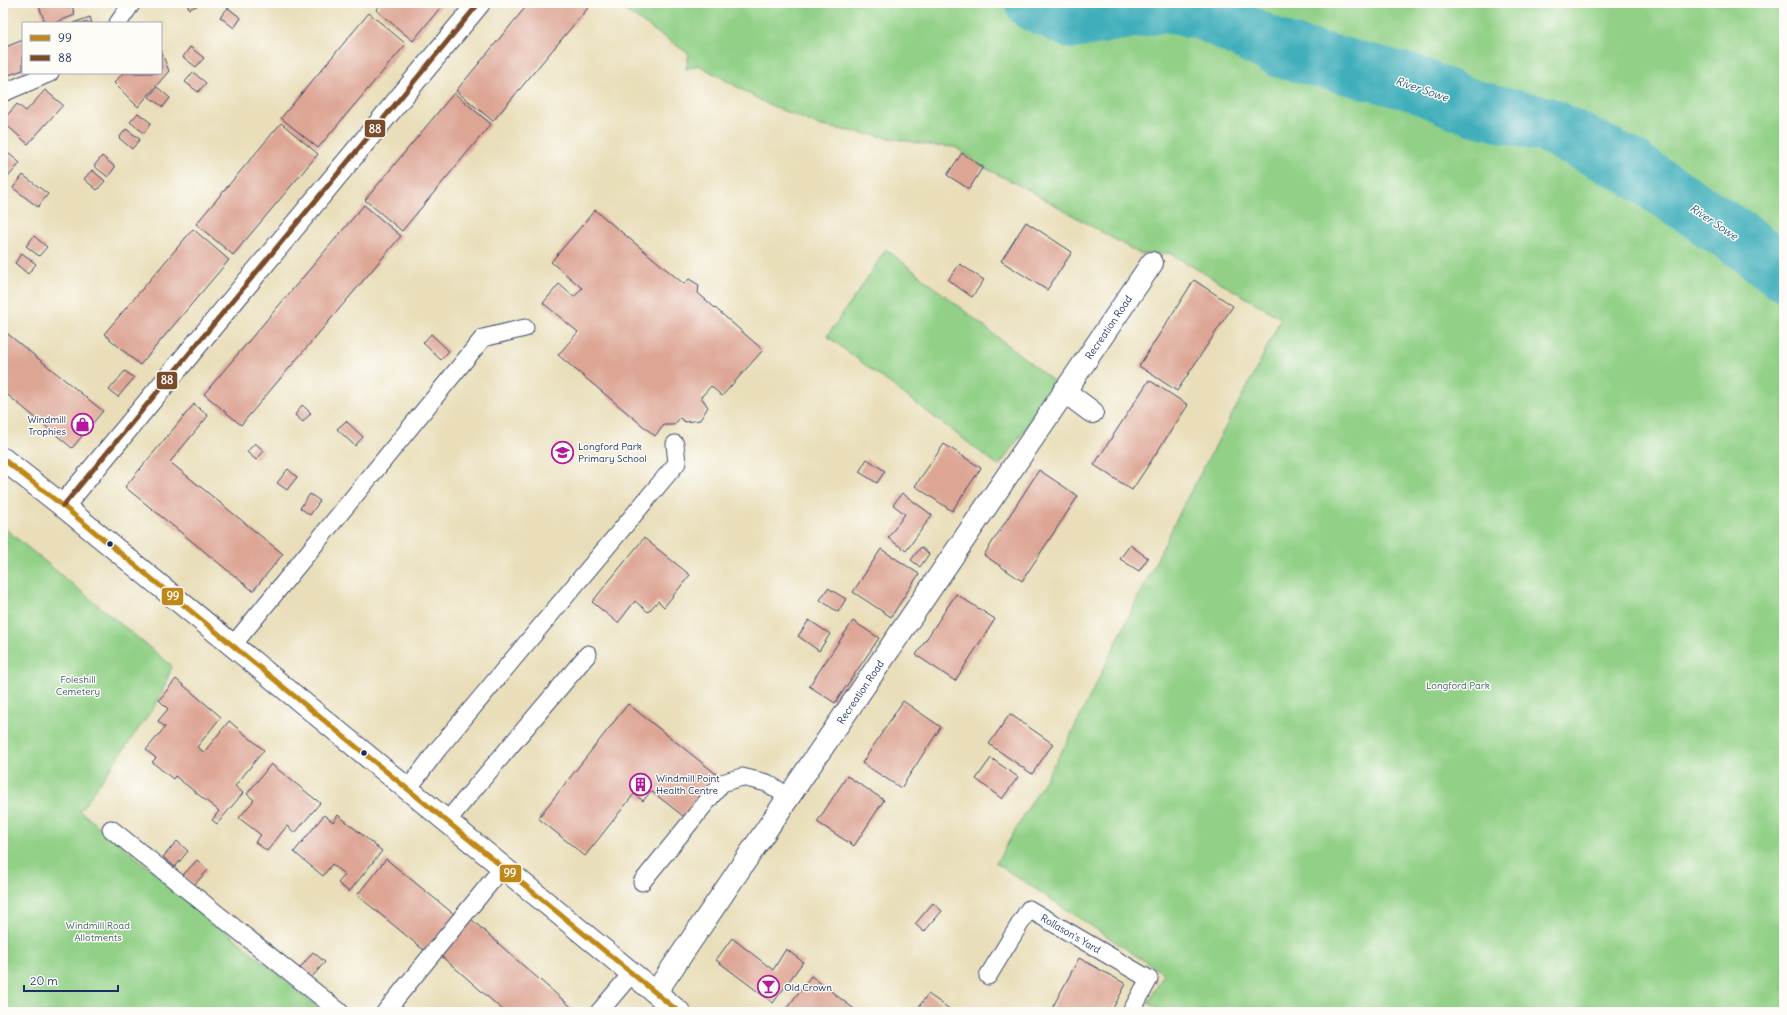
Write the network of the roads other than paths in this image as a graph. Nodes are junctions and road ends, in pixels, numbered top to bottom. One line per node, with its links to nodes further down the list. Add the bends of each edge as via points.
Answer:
1 (132, 3): 3 (lane)
2 (479, 3): 12 (street)
3 (119, 22)
4 (48, 74): 5 (lane)
5 (3, 93)
6 (1152, 263): 8 (street, Recreation Road)
7 (525, 328): 13 (lane, via 483,338)
8 (1064, 391): 9 (street); 16 (street, Recreation Road)
9 (1092, 412)
10 (675, 444): 15 (lane, via 677,463 438,749)
11 (4, 462): 12 (street)
12 (63, 506): 13 (street)
13 (233, 645): 15 (street)
14 (588, 654): 17 (lane)
15 (408, 789): 17 (street)
16 (789, 797): 20 (lane, via 767,783 742,777 722,783); 23 (street, Recreation Road)
17 (447, 821): 19 (street)
18 (111, 829): 24 (lane)
19 (503, 867): 21 (street); 25 (lane)
20 (642, 882)
21 (632, 973): 23 (street); 26 (lane)
22 (988, 976): 28 (lane, Rollason's Yard, via 1028,909 1148,979)
23 (656, 992): 27 (street)
24 (340, 1012)
25 (385, 1012)
26 (599, 1012)
27 (679, 1012)
28 (1131, 1012)

